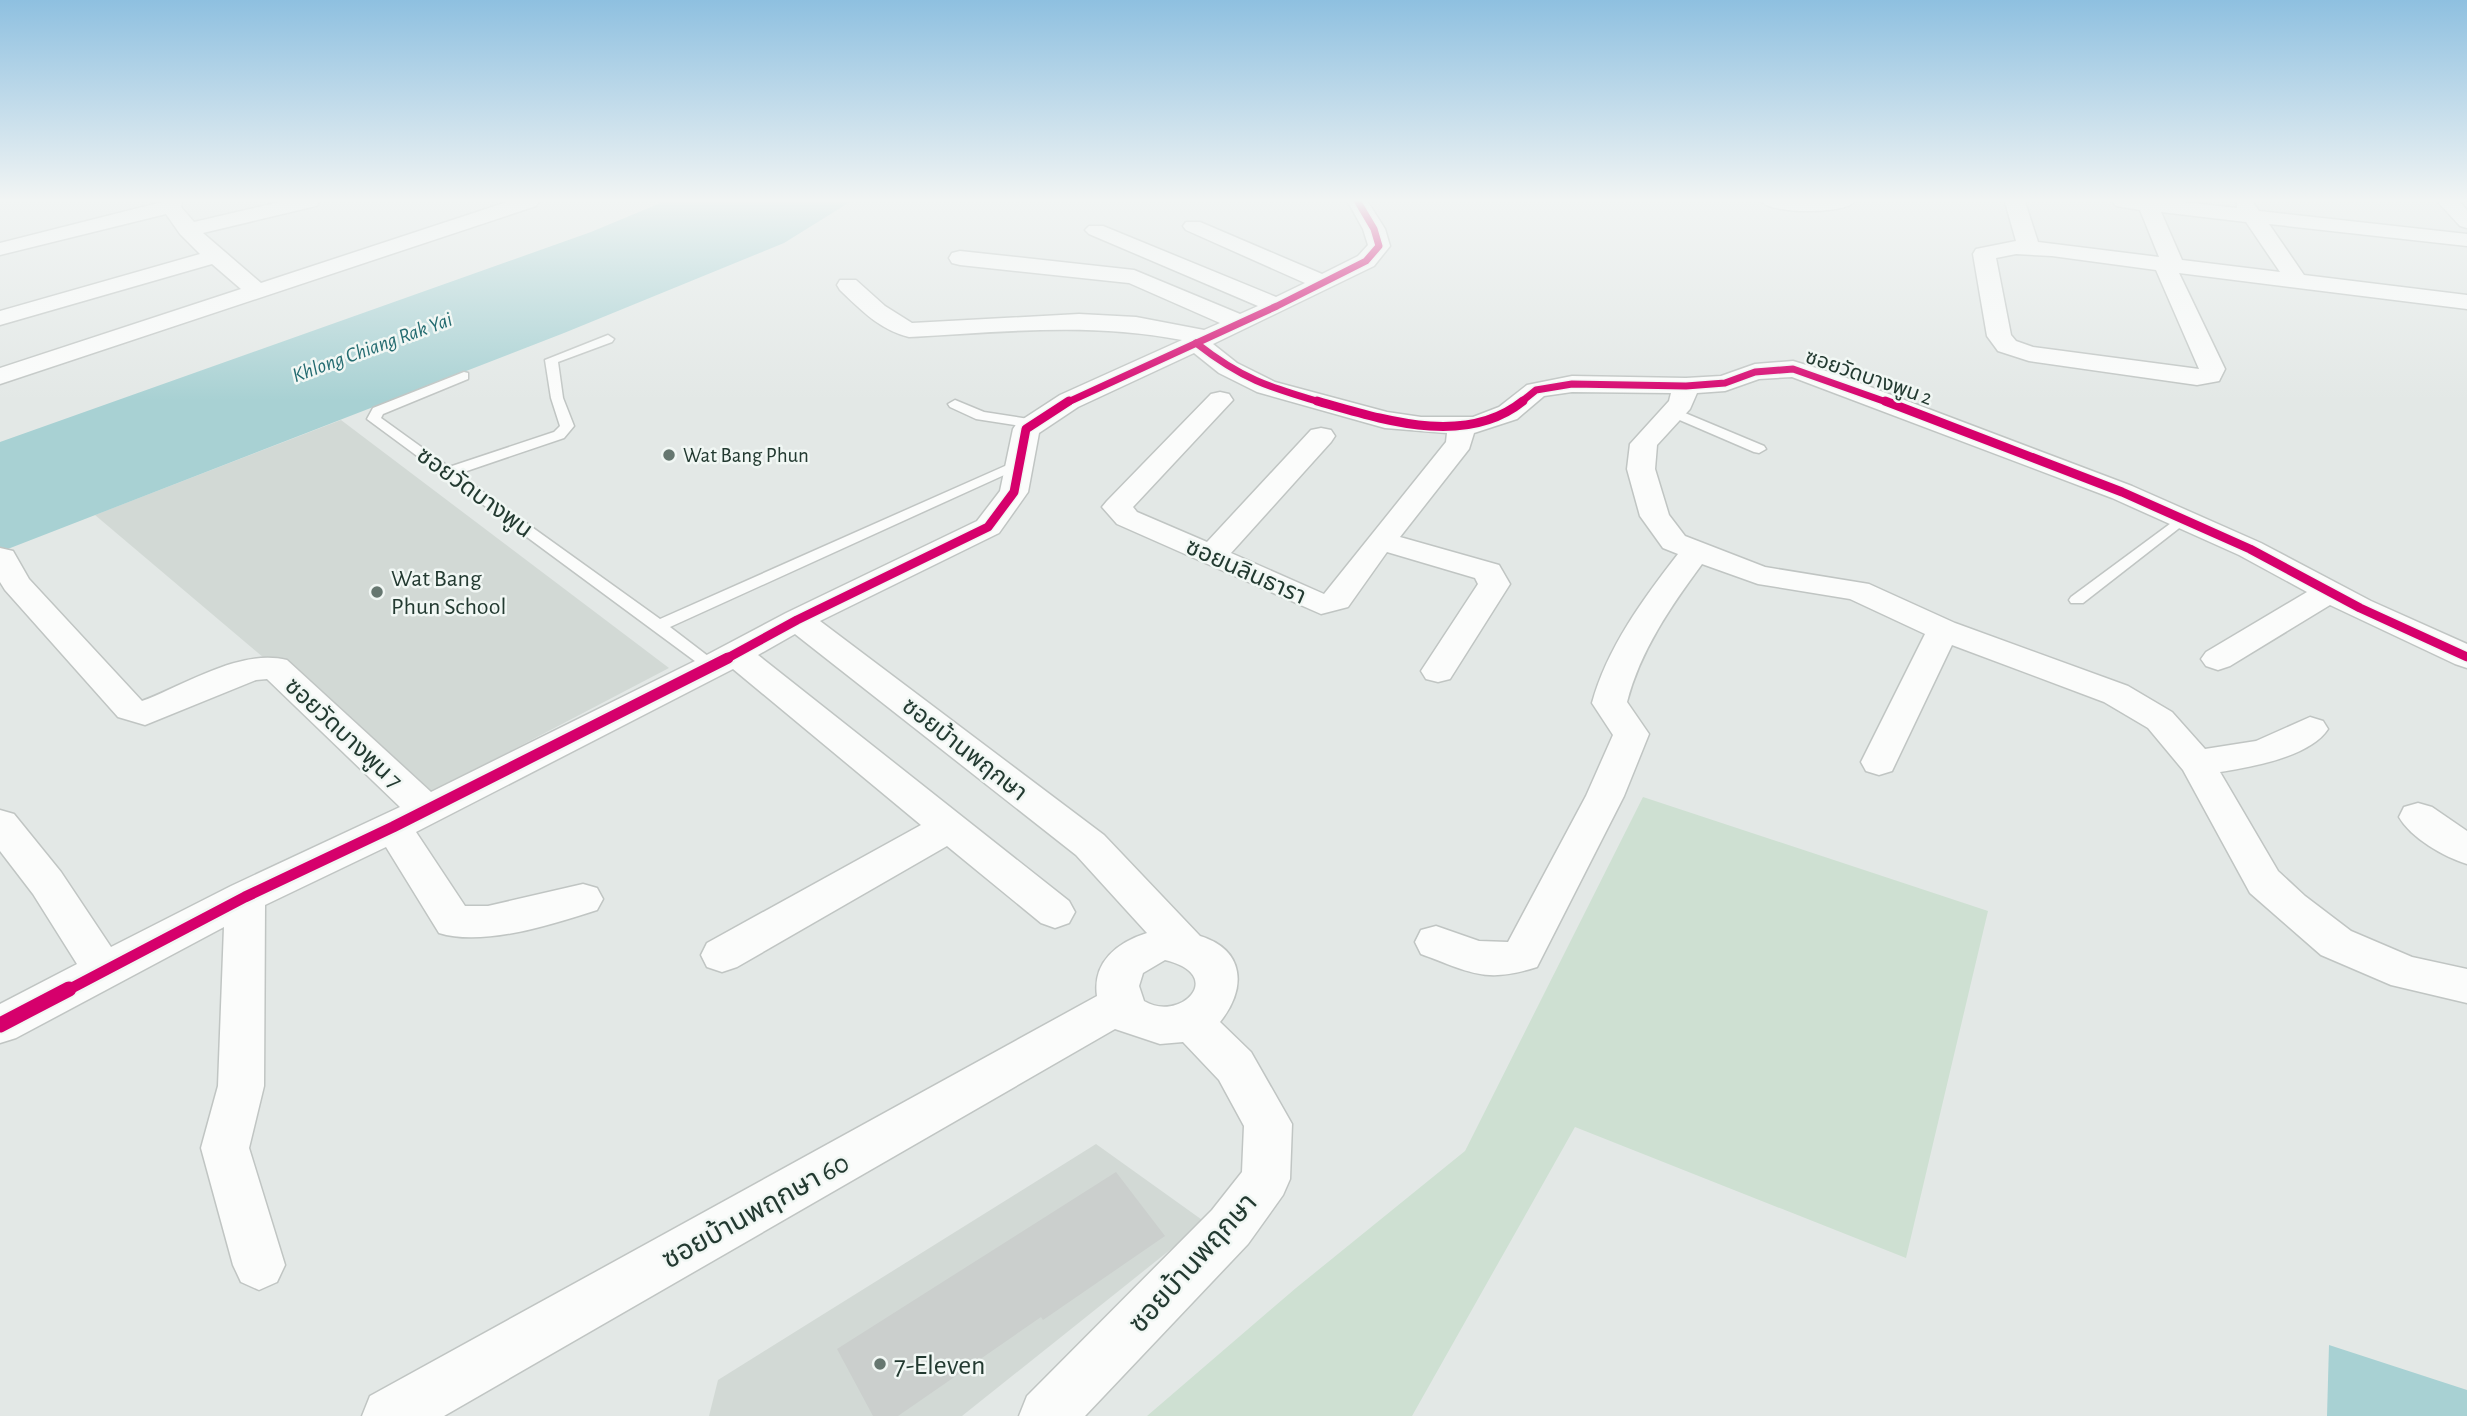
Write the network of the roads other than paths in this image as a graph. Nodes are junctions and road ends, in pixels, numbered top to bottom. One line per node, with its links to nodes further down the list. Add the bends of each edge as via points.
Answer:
1 (175, 268): 18 (street)
2 (229, 268): 15 (street)
3 (331, 268): 15 (street)
4 (1052, 268): 19 (street, via 1134,277)
5 (1187, 268): 17 (street)
6 (1289, 268): 13 (street)
7 (1352, 268): 13 (street)
8 (1987, 268): 9 (street, via 1999,335 2007,346 2066,360 2210,376 2212,369)
9 (2170, 268)
10 (2192, 268): 12 (street)
11 (2288, 268): 12 (street)
12 (2298, 282): 16 (street)
13 (1323, 283): 17 (street)
14 (848, 285): 21 (street, via 893,325 909,331 1079,321 1136,324)
15 (260, 292): 22 (street)
16 (2467, 302)
17 (1277, 306): 19 (street)
18 (0, 318)
19 (1240, 323): 21 (street)
20 (608, 339): 32 (lane, via 551,360 567,426 559,435)
21 (1202, 340): 27 (street, via 1069,401); 28 (street, ซอยวัดบางพูน 2, via 1228,368 1266,387 1385,420)
22 (0, 376)
23 (464, 376): 32 (lane, ซอยวัดบางพูน, via 374,415)
24 (1680, 399): 28 (street, ซอยวัดบางพูน 2, via 1572,384 1536,390 1508,413); 30 (lane); 33 (street, ซอยวัดบางพูน 2, via 1755,372 1793,369 1954,427); 35 (street, via 1644,444 1641,469 1655,516 1674,542)
25 (1220, 400): 36 (street, ซอยนลินธารา, via 1116,507 1128,518)
26 (955, 404): 27 (lane, via 981,416)
27 (1035, 424): 31 (street, via 1026,429)
28 (1461, 427): 34 (street, ซอยนลินธารา, via 1459,443)
29 (1321, 436): 36 (street)
30 (1759, 449)
31 (1019, 465): 40 (street, via 1014,492 988,527); 41 (lane)
32 (449, 472): 41 (lane, ซอยวัดบางพูน)
33 (2182, 519): 38 (street, ซอยวัดบางพูน 2); 39 (lane)
34 (1381, 541): 36 (street, ซอยนลินธารา, via 1337,600 1321,604); 46 (street, via 1488,572 1494,584)
35 (1695, 552): 42 (street, via 1758,575 1858,591); 58 (street, via 1662,595 1612,686 1609,703 1631,734 1605,796 1522,955 1491,962)
36 (1212, 555)
37 (2, 558): 51 (street, ซอยวัดบางพูน 7, via 16,583 130,709 145,713 251,669 275,668)
38 (2329, 592): 43 (street, ซอยวัดบางพูน 2); 44 (street)
39 (2077, 600)
40 (797, 620): 45 (street); 59 (street, ซอยบ้านพฤกษา, via 1090,845)
41 (658, 626): 45 (lane, ซอยวัดบางพูน)
42 (1943, 630): 48 (street); 49 (street, via 2116,694 2160,720)
43 (2467, 657)
44 (2218, 659)
45 (724, 660): 51 (street); 53 (street)
46 (1438, 671)
47 (2310, 729): 49 (street, via 2264,752)
48 (1879, 762)
49 (2208, 762): 62 (street, via 2264,882 2291,907 2336,943 2406,973)
50 (2418, 817): 54 (street)
51 (410, 819): 55 (street); 56 (street, ซอยวัดบางพูน 7, via 454,922 488,922)
52 (0, 824): 61 (street, via 47,883)
53 (949, 827): 57 (street); 60 (street)
54 (2467, 850)
55 (245, 897): 61 (street); 66 (street, via 241,1086 225,1148)
56 (583, 899)
57 (1055, 912)
58 (1436, 942)
59 (1184, 945): 63 (street, via 1146,948 1129,958 1119,972 1116,988); 64 (street, ซอยบ้านพฤกษา, via 1201,951 1219,979 1207,1010)
60 (722, 955)
61 (105, 972): 65 (street)
62 (2467, 986)
63 (1121, 1004): 64 (street, via 1131,1017 1151,1024); 67 (street, ซอยบ้านพฤกษา 60)
64 (1191, 1021): 68 (street, ซอยบ้านพฤกษา, via 1235,1066 1269,1124 1266,1179 1230,1227)
65 (0, 1025)
66 (259, 1265)
67 (390, 1416)
68 (1047, 1416)

